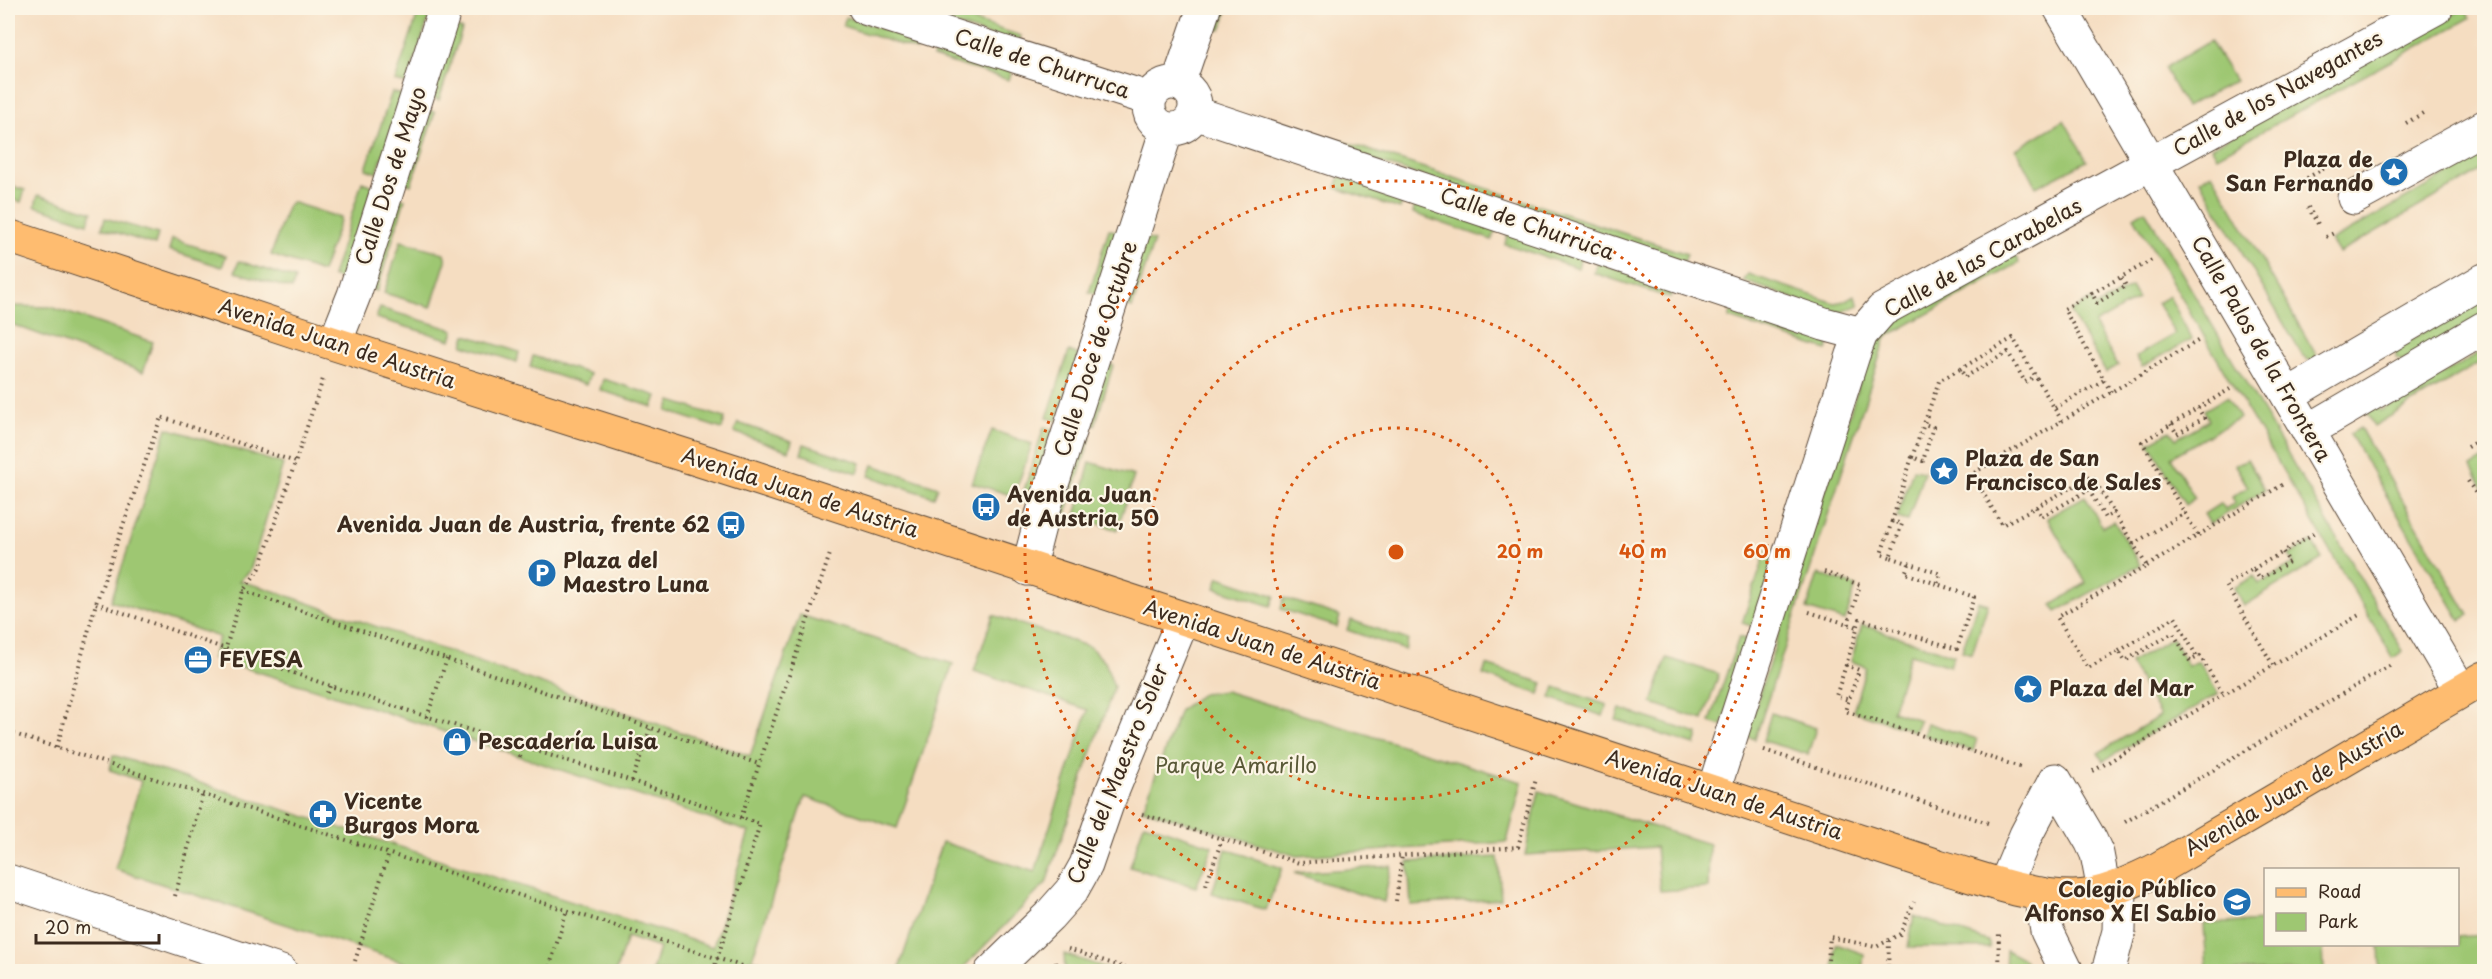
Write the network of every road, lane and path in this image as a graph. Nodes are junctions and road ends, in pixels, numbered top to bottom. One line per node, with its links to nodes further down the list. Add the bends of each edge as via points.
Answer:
1 (445, 8): 25 (street, Calle Dos de Mayo, via 354,295)
2 (865, 8): 6 (street, Calle de Churruca)
3 (1204, 8): 6 (street)
4 (2060, 8): 11 (street, Calle Palos de la Frontera)
5 (2436, 8): 11 (street, Calle de los Navegantes)
6 (1164, 92): 9 (street, via 1149,109 1153,118 1159,125)
7 (2423, 113): 8 (path)
8 (2414, 118)
9 (1181, 121): 23 (street, Calle de Churruca); 58 (street, Calle Doce de Octubre, via 1042,515)
10 (2484, 127): 14 (street)
11 (2152, 164): 23 (street, Calle de las Carabelas, via 1882,310); 31 (street, Calle Palos de la Frontera)
12 (2328, 166): 13 (path)
13 (2307, 178)
14 (2354, 198)
15 (2308, 207): 16 (path)
16 (2318, 224)
17 (8, 237): 25 (main road, Avenida Juan de Austria)
18 (2154, 259): 19 (path)
19 (2121, 277): 21 (path); 21 (path, via 2126,286 2097,303)
20 (2484, 280): 31 (street)
21 (2092, 293): 28 (path, via 2064,309)
22 (2484, 328): 37 (street)
23 (1861, 334): 92 (street, Calle de las Carabelas)
24 (2201, 339): 30 (path)
25 (335, 343): 41 (path); 58 (main road, Avenida Juan de Austria)
26 (1960, 369): 27 (path, via 2013,338); 27 (path, via 1965,377 2008,352 2025,382); 35 (path, via 1939,381)
27 (2036, 376): 32 (path)
28 (2104, 380): 30 (path); 32 (path)
29 (2230, 389): 33 (path)
30 (2111, 392): 34 (path)
31 (2288, 394): 37 (street, Calle Palos de la Frontera)
32 (2055, 408): 34 (path)
33 (2198, 408): 36 (path); 36 (path, via 2204,418 2177,434)
34 (2062, 421): 45 (path, via 1972,474 2002,525)
35 (1924, 424): 40 (path); 40 (path, via 1934,427 1923,461)
36 (2171, 424): 47 (path, via 2142,442)
37 (2308, 431): 75 (street, Calle Palos de la Frontera)
38 (2484, 436): 39 (path)
39 (2467, 447)
40 (1912, 457): 48 (path)
41 (296, 462): 61 (path, via 260,568); 62 (path, via 161,417)
42 (2468, 481): 44 (path)
43 (2285, 483): 50 (path)
44 (2483, 505)
45 (2036, 507): 46 (path, via 2092,476); 46 (path, via 2041,516 2089,490 2105,518)
46 (2114, 513): 51 (path)
47 (2185, 513): 50 (path); 51 (path)
48 (1892, 521): 54 (path, via 1881,554); 54 (path, via 1902,524)
49 (2314, 532): 53 (path)
50 (2198, 535): 56 (path)
51 (2133, 544): 56 (path)
52 (831, 551): 87 (path)
53 (2283, 552): 59 (path); 59 (path, via 2289,562 2260,579)
54 (1890, 557): 55 (path)
55 (1909, 564): 60 (path, via 1905,573); 60 (path, via 1941,574)
56 (2147, 566): 69 (path, via 2057,617 2088,668)
57 (1814, 568): 66 (path, via 1860,585)
58 (1028, 569): 65 (main road, Avenida Juan de Austria)
59 (2253, 569): 73 (path, via 2226,585)
60 (1937, 584): 67 (path, via 1974,597 1957,649 1860,619)
61 (243, 591): 68 (path); 71 (path)
62 (96, 603): 68 (path); 83 (path)
63 (1801, 609): 66 (path)
64 (2361, 614): 73 (path)
65 (1183, 619): 92 (main road, Avenida Juan de Austria); 94 (street, Calle del Maestro Soler)
66 (1848, 624): 67 (path)
67 (1857, 627): 72 (path)
68 (225, 651): 76 (path)
69 (2119, 651): 70 (path, via 2125,661 2173,633 2190,661); 70 (path, via 2175,617)
70 (2197, 657): 78 (path, via 2200,656)
71 (447, 659): 80 (path); 81 (path)
72 (1846, 665): 79 (path, via 1859,670); 79 (path, via 1836,696)
73 (2273, 665): 78 (path)
74 (2391, 665): 99 (path)
75 (2473, 684): 108 (main road, Avenida Juan de Austria, via 2156,870)
76 (330, 686): 77 (path); 80 (path)
77 (327, 693)
78 (2223, 694): 89 (path)
79 (1849, 700): 88 (path, via 1845,711)
80 (427, 717): 85 (path)
81 (650, 729): 87 (path); 91 (path)
82 (8, 732): 83 (path)
83 (57, 747): 93 (path)
84 (1756, 747): 96 (path)
85 (522, 748): 86 (path); 91 (path)
86 (520, 757)
87 (759, 764): 97 (path)
88 (2026, 769)
89 (2088, 774)
90 (1536, 779): 102 (path, via 1518,847)
91 (632, 780): 97 (path)
92 (1713, 792): 107 (main road, Avenida Juan de Austria)
93 (203, 793): 98 (path); 110 (path)
94 (1107, 804): 100 (path); 123 (street, Calle del Maestro Soler, via 1086,865 1072,890)
95 (288, 812): 98 (path)
96 (1970, 817)
97 (741, 818): 117 (path, via 760,824)
98 (285, 820): 101 (path)
99 (2118, 826)
100 (1222, 839): 102 (path, via 1299,863); 106 (path)
101 (389, 853): 105 (path); 118 (path)
102 (1401, 855): 111 (path)
103 (483, 874): 105 (path)
104 (8, 880): 119 (street)
105 (481, 882): 113 (path)
106 (1206, 885)
107 (2006, 885): 108 (street, via 2026,835 2055,780 2094,847); 109 (main road, Avenida Juan de Austria)
108 (2112, 889): 109 (main road, Avenida Juan de Austria, via 2075,897); 129 (street, via 2119,931)
109 (2041, 894): 128 (street, via 2047,931)
110 (173, 901)
111 (1396, 901)
112 (1914, 902): 115 (path, via 1900,934)
113 (567, 910): 117 (path); 120 (path)
114 (1999, 930): 127 (path)
115 (1889, 940): 125 (path, via 1876,947 1830,937); 126 (path)
116 (1062, 947): 124 (path)
117 (717, 958): 121 (path); 122 (path)
118 (355, 961)
119 (281, 972)
120 (548, 972)
121 (713, 972)
122 (760, 972)
123 (991, 972)
124 (1138, 972)
125 (1827, 972)
126 (1888, 972)
127 (1998, 972)
128 (2067, 972)
129 (2108, 972)

